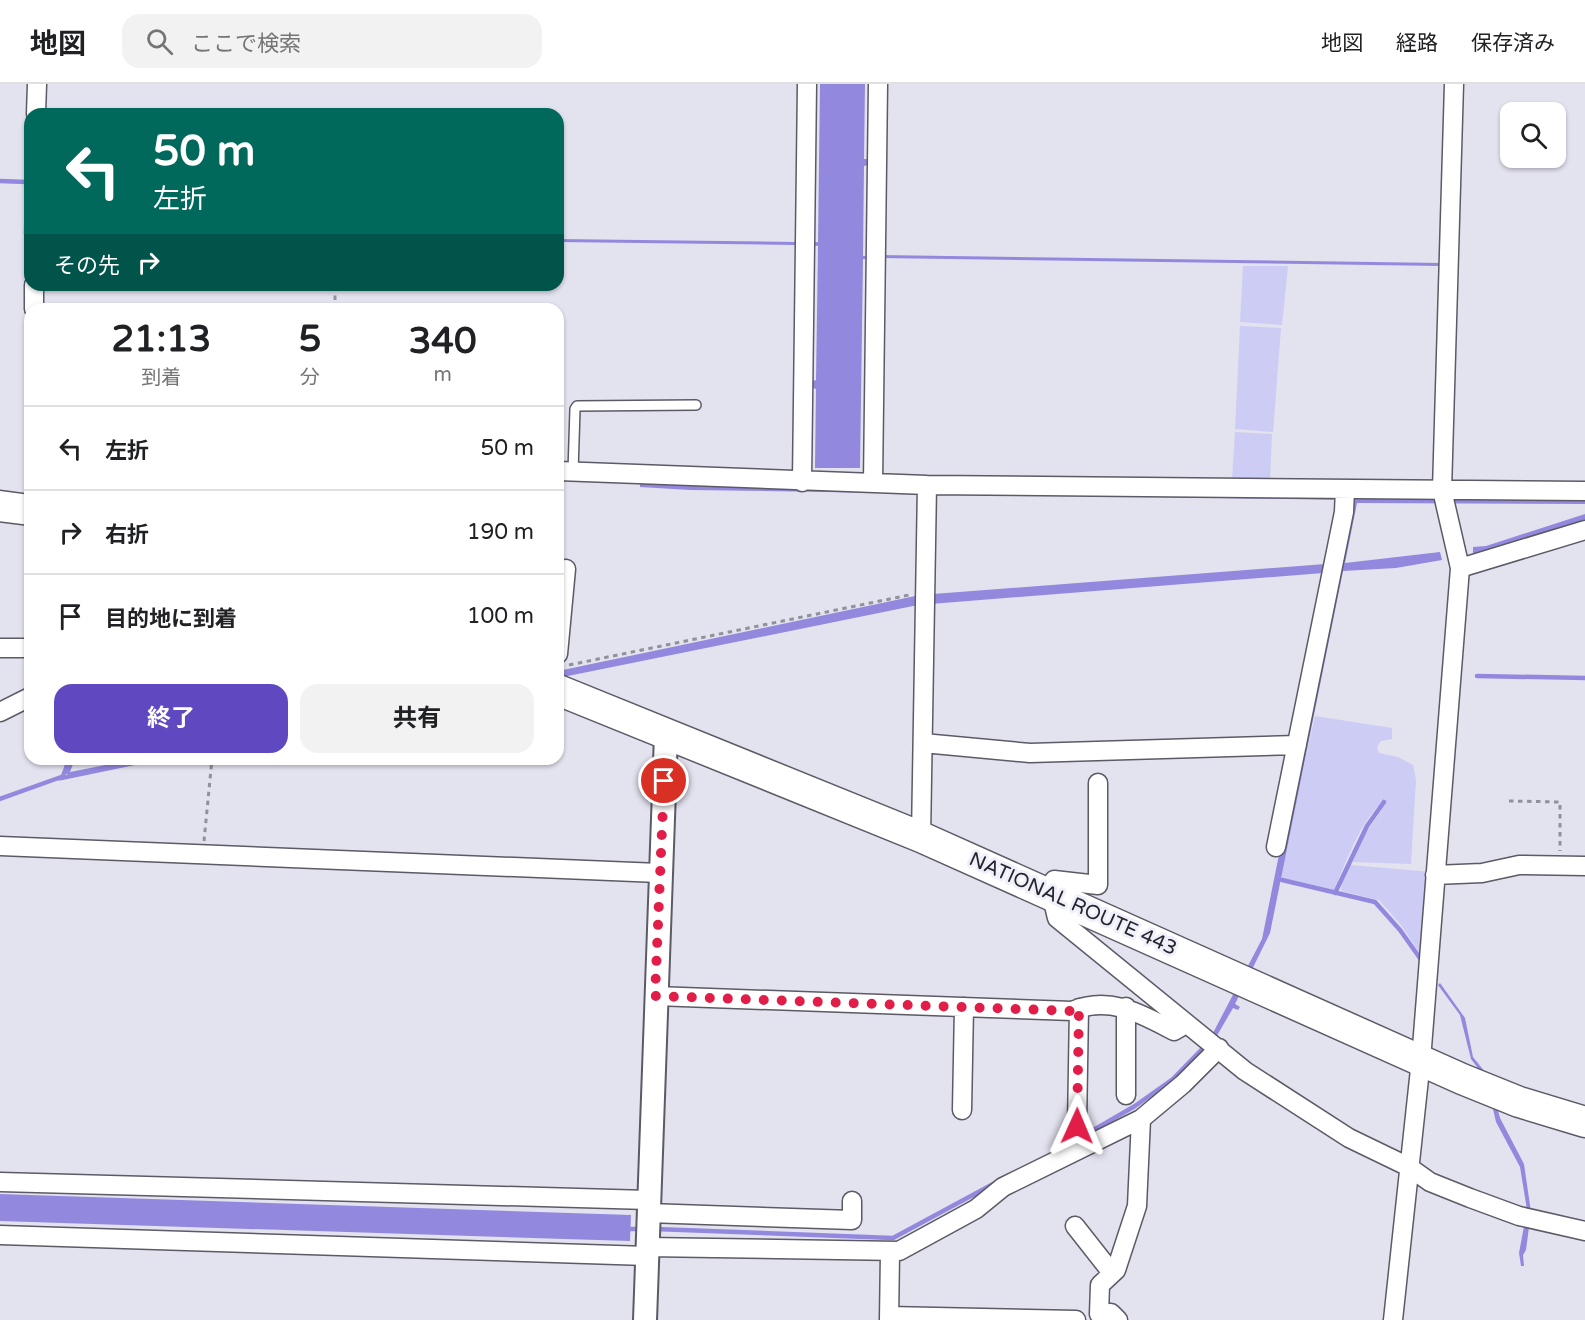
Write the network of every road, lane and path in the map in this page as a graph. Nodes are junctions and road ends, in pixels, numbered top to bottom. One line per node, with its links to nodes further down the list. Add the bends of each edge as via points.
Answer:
1 (37, 84): 5 (street)
2 (807, 84): 8 (street)
3 (878, 84): 9 (street)
4 (1454, 84): 12 (street)
5 (36, 108)
6 (696, 405): 7 (lane, via 577,406)
7 (566, 472): 8 (street)
8 (802, 482): 9 (street)
9 (873, 483): 10 (street)
10 (927, 485): 11 (street); 20 (street)
11 (1345, 489): 12 (street); 29 (street, via 1344,512)
12 (1442, 490): 13 (street); 17 (street)
13 (1585, 490)
14 (0, 506): 15 (highway)
15 (24, 509)
16 (1585, 530): 17 (street)
17 (1460, 568): 40 (street)
18 (566, 569): 19 (street)
19 (564, 590)
20 (926, 591): 23 (path); 28 (street)
21 (0, 648): 22 (street)
22 (24, 648)
23 (564, 666)
24 (564, 692): 27 (highway, NATIONAL ROUTE 443)
25 (24, 700): 26 (street)
26 (0, 712)
27 (666, 735): 33 (highway, NATIONAL ROUTE 443); 39 (street)
28 (922, 743): 29 (street, via 1030,753); 33 (street)
29 (1297, 745): 35 (street)
30 (211, 765): 36 (path)
31 (1098, 783): 41 (street, via 1098,885 1054,880)
32 (1509, 801): 37 (path, via 1560,802)
33 (921, 837): 41 (highway, NATIONAL ROUTE 443)
34 (0, 846): 36 (street)
35 (1276, 847)
36 (204, 854): 39 (street)
37 (1560, 865): 38 (street); 40 (street, via 1519,865 1482,873)
38 (1585, 866)
39 (659, 873): 42 (street)
40 (1436, 875): 48 (street)
41 (1051, 893): 46 (street, via 1057,918); 48 (highway, NATIONAL ROUTE 443)
42 (655, 996): 43 (street); 57 (street)
43 (964, 1007): 44 (street, via 1072,1011); 50 (street)
44 (1079, 1008): 45 (street); 53 (street)
45 (1126, 1008): 46 (street, via 1174,1031); 49 (street)
46 (1186, 1024): 47 (street)
47 (1218, 1048): 51 (street); 54 (street, via 1301,1110)
48 (1420, 1060): 52 (highway, NATIONAL ROUTE 443, via 1519,1102); 54 (street)
49 (1126, 1095)
50 (962, 1110)
51 (1141, 1119): 62 (street, via 1003,1187 976,1209); 63 (street, via 1137,1206)
52 (1585, 1122)
53 (1077, 1126)
54 (1409, 1167): 59 (street, via 1430,1182 1519,1216); 69 (street)
55 (0, 1182): 57 (street)
56 (852, 1201): 57 (street, via 852,1220)
57 (648, 1207): 61 (street)
58 (1075, 1226): 63 (street)
59 (1585, 1231)
60 (0, 1234): 61 (street)
61 (647, 1252): 62 (street); 66 (street)
62 (890, 1253): 65 (street)
63 (1112, 1273): 64 (street, via 1100,1285)
64 (1093, 1317): 68 (street, via 1111,1313)
65 (889, 1318): 67 (street)
66 (645, 1320)
67 (1076, 1320)
68 (1118, 1320)
69 (1393, 1320)

